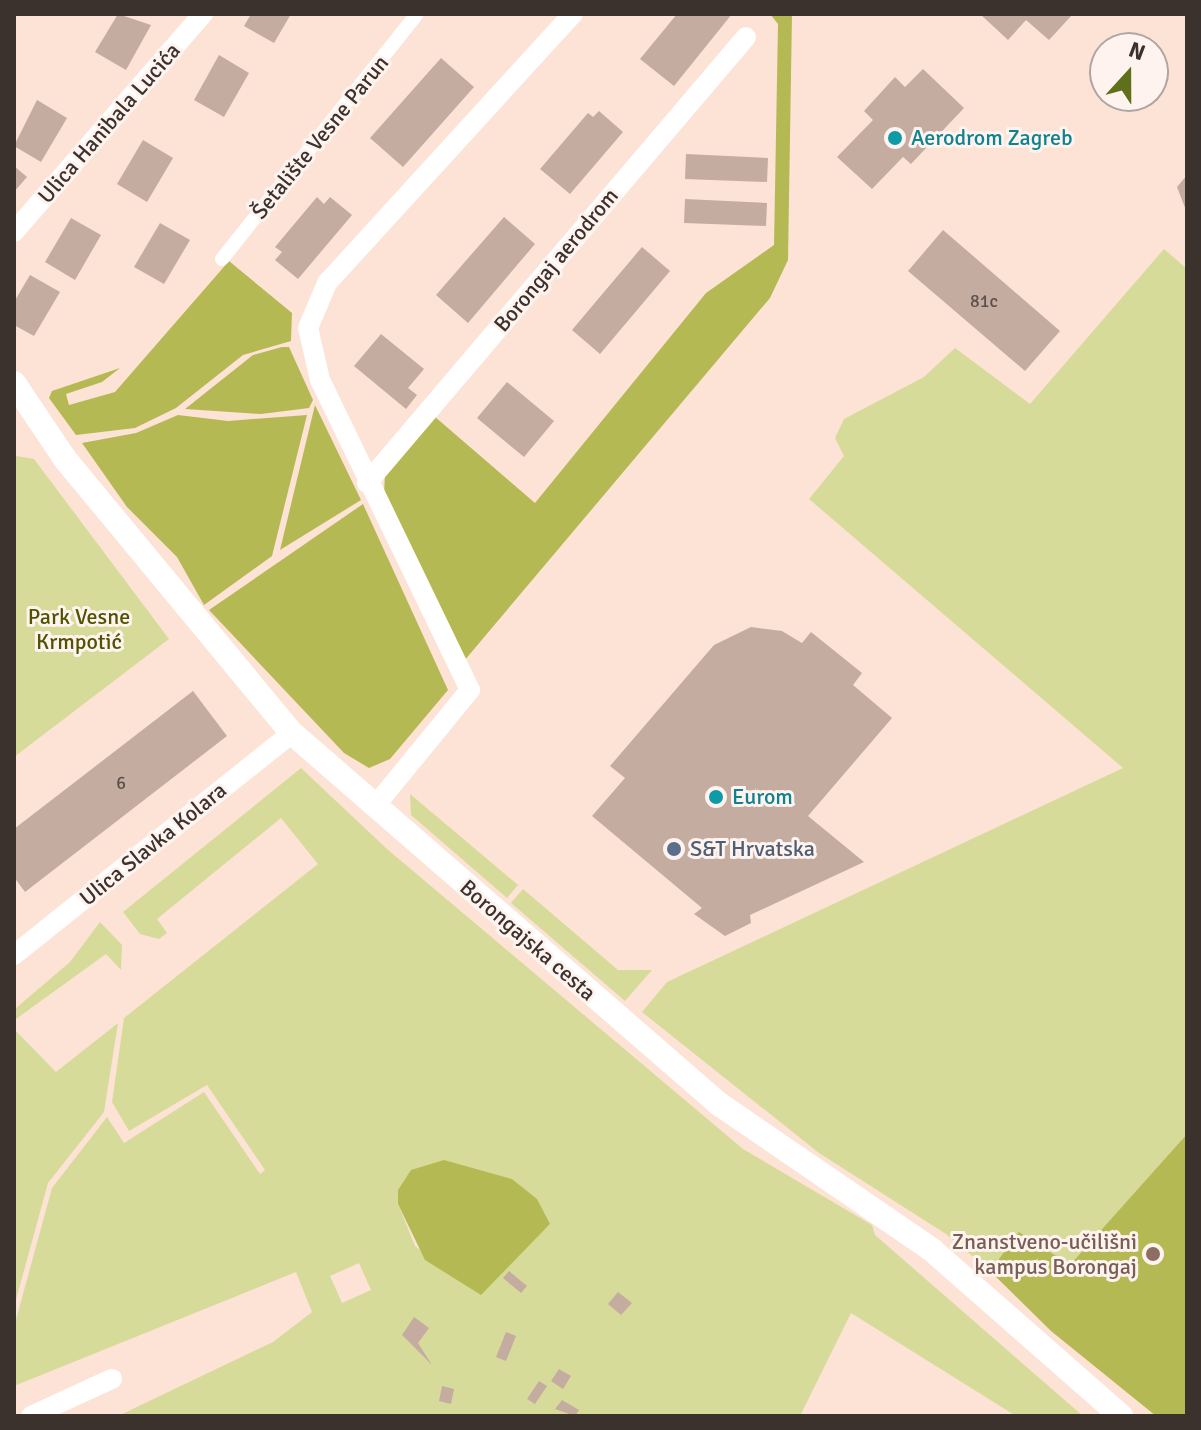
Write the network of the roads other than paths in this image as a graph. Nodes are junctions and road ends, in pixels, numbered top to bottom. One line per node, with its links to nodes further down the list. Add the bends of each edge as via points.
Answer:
1 (203, 14): 5 (street, Ulica Hanibala Lucića)
2 (417, 14): 6 (street, Šetalište Vesne Parun)
3 (573, 14): 8 (street, via 317,298 310,349)
4 (746, 37): 8 (street, Borongaj aerodrom)
5 (14, 232)
6 (222, 259)
7 (14, 383): 9 (street, Borongajska cesta, via 73,470)
8 (367, 483): 10 (street, via 470,690)
9 (292, 733): 10 (street, Borongajska cesta); 11 (street, Ulica Slavka Kolara)
10 (375, 806): 13 (street, Borongajska cesta, via 719,1104 932,1250)
11 (14, 955)
12 (112, 1379): 14 (street)
13 (1114, 1413)
14 (31, 1416)

